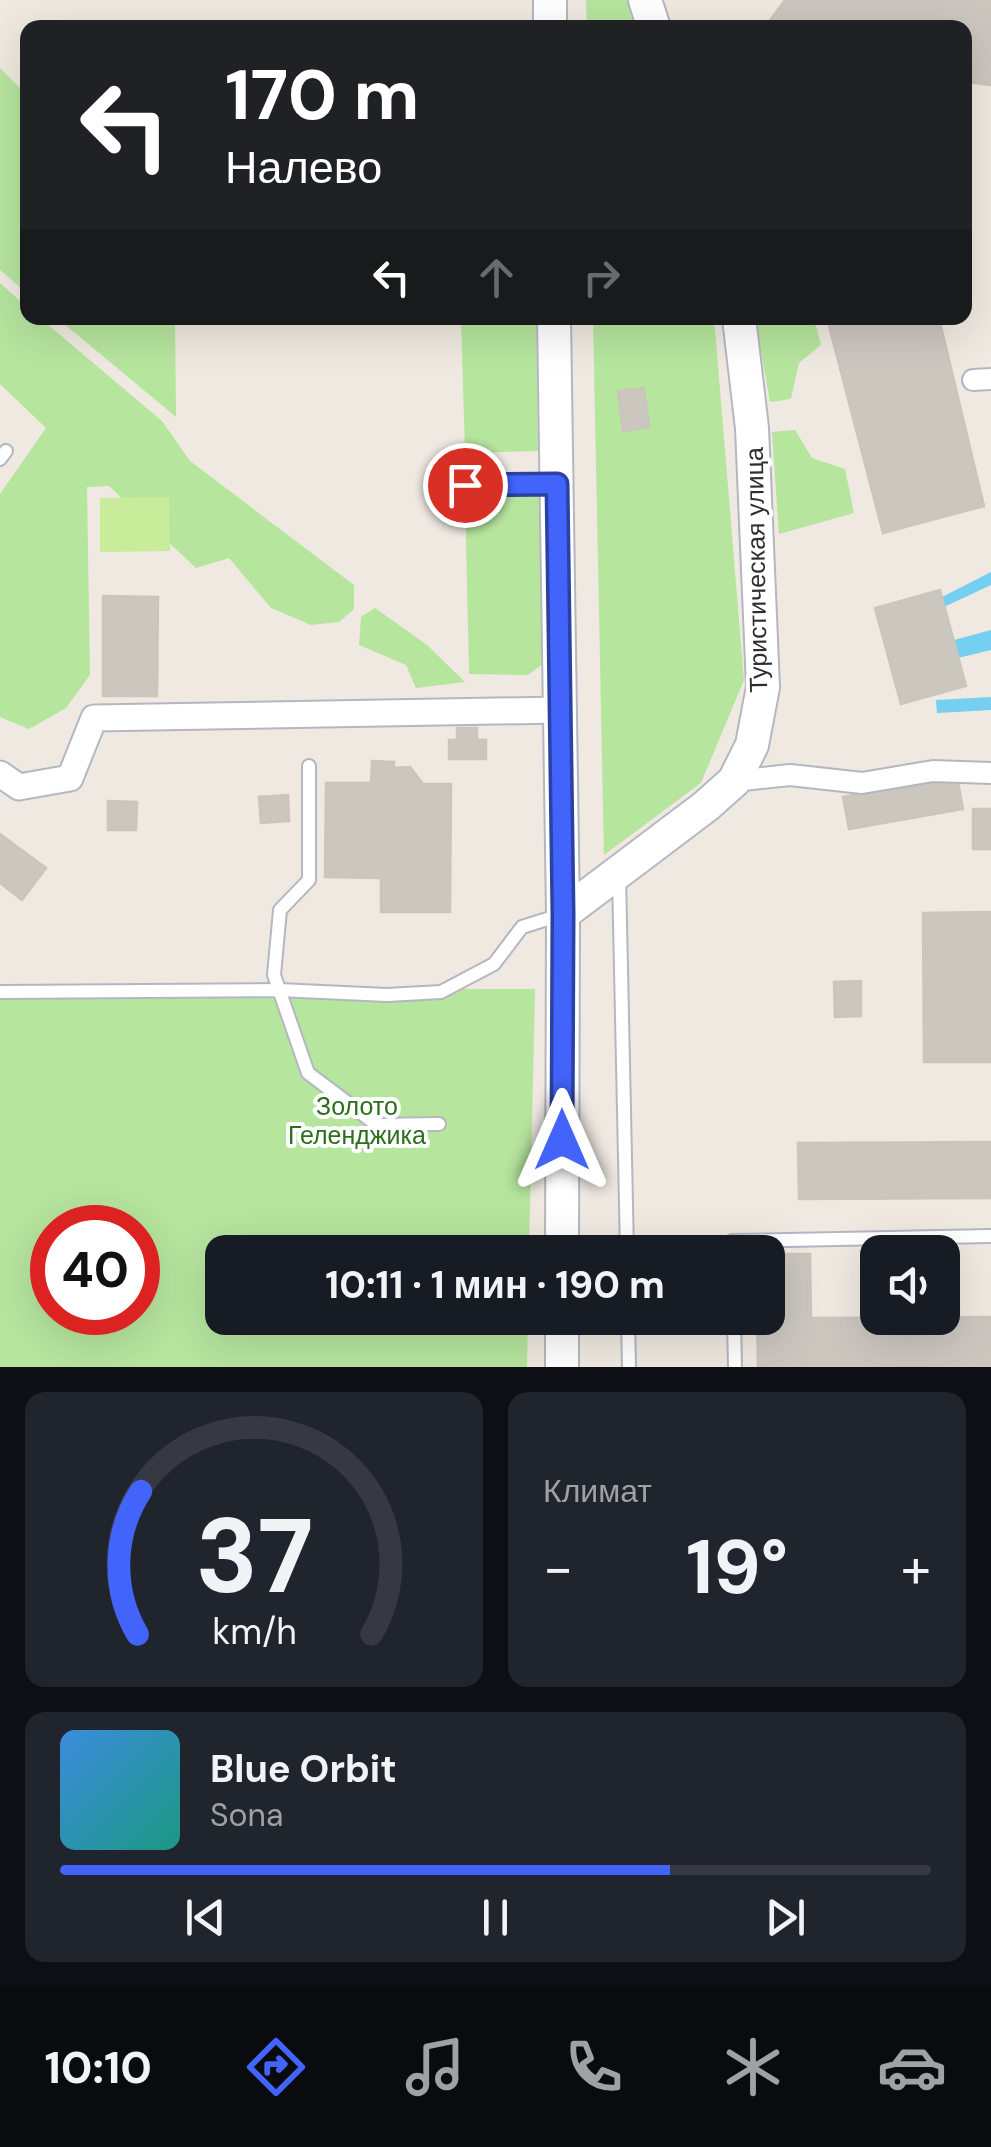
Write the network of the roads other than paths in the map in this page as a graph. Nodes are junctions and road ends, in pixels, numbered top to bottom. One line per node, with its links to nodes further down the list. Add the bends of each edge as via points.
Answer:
1 (554, 325): 3 (street)
2 (741, 325): 9 (street, Туристическая улица, via 764,686 752,746)
3 (557, 484): 4 (lane); 5 (street)
4 (435, 485)
5 (560, 710): 8 (street, via 94,718 70,778 19,787); 11 (street)
6 (309, 766): 12 (lane, via 309,880 280,910 274,975)
7 (991, 773): 9 (street, via 933,771 862,783 790,775)
8 (0, 774)
9 (734, 781): 10 (street, Туристическая улица)
10 (619, 872): 11 (street, Туристическая улица); 16 (lane)
11 (563, 914): 12 (lane, via 522,927 494,964 441,992); 15 (street)
12 (279, 990): 13 (lane); 14 (lane, via 308,1072 377,1124)
13 (0, 992)
14 (439, 1124)
15 (562, 1235)
16 (627, 1235)
17 (991, 1236): 18 (lane)
18 (785, 1240)
19 (562, 1335): 22 (street)
20 (628, 1335): 23 (lane)
21 (734, 1335): 24 (lane)
22 (562, 1367)
23 (629, 1367)
24 (735, 1367)

